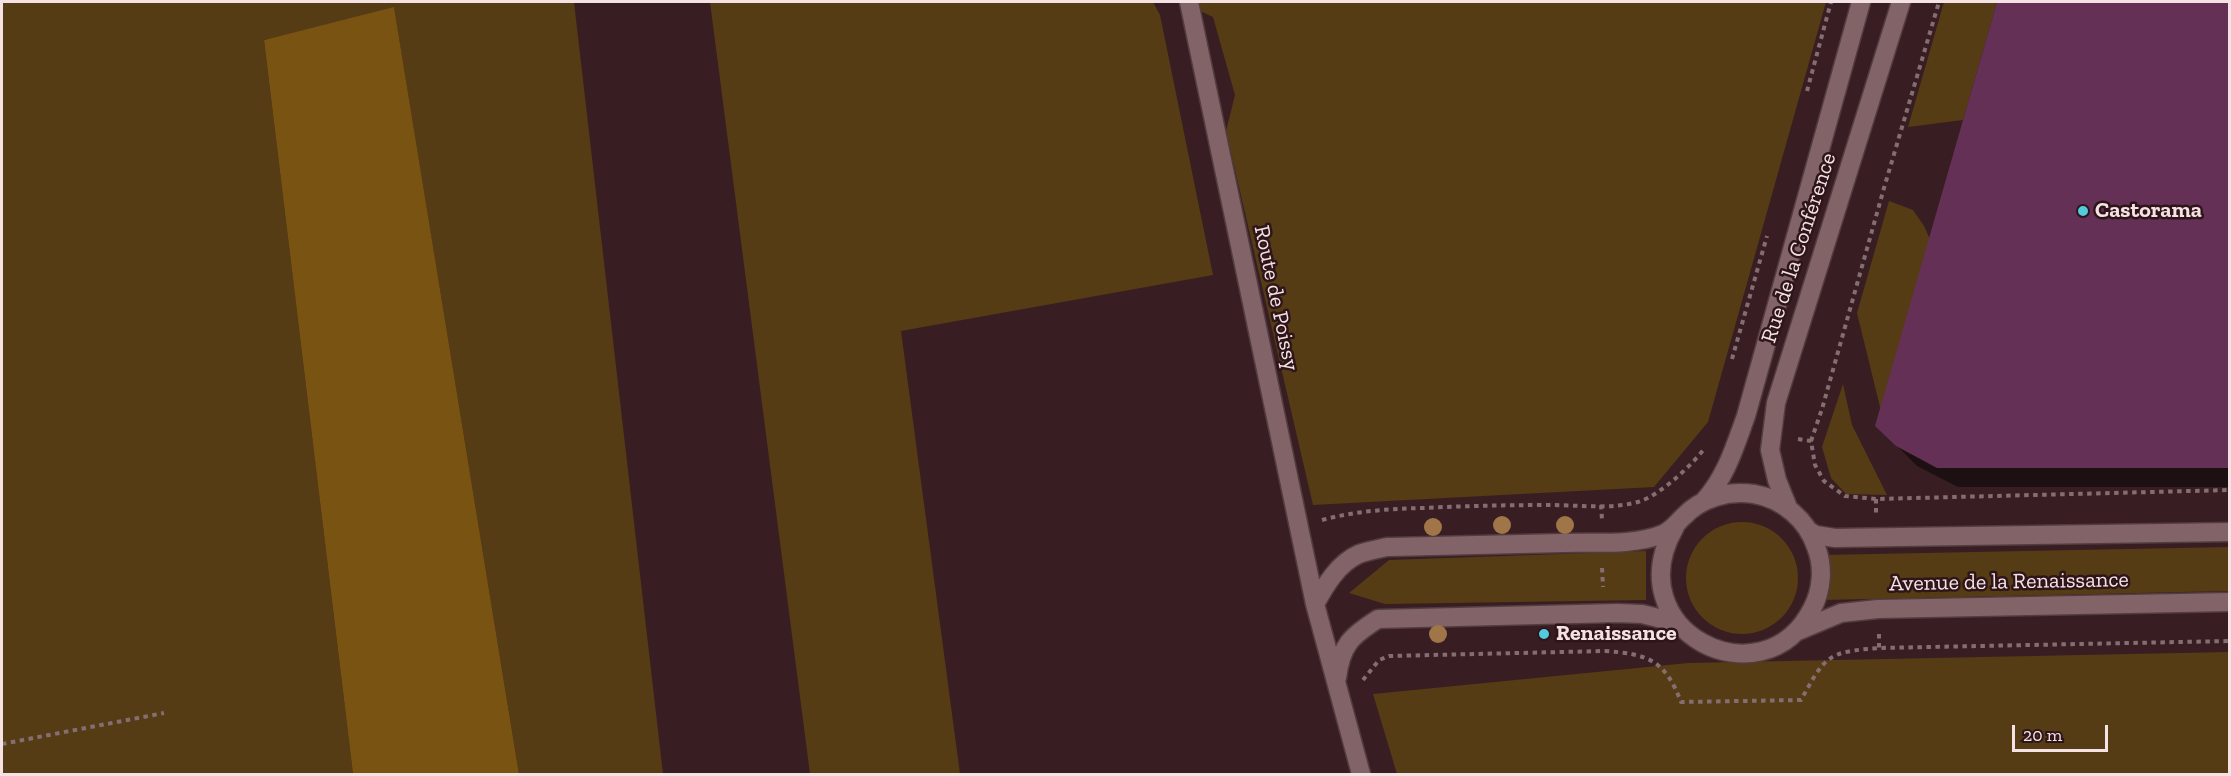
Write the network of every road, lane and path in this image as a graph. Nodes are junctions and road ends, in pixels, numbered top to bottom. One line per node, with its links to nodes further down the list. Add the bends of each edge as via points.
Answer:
1 (1190, 2): 12 (street, Route de Poissy)
2 (1861, 2): 9 (street, Rue de la Conférence, via 1746,416 1725,472)
3 (1901, 2): 10 (street, Rue de la Conférence, via 1776,403 1770,450)
4 (1939, 2): 6 (path)
5 (1793, 438): 6 (path)
6 (1811, 441): 8 (path, via 1815,465 1824,481 1845,496 1876,499)
7 (1707, 444): 12 (path, via 1696,460 1664,487 1644,500 1624,505 1382,510 1346,513)
8 (2229, 490)
9 (1704, 502): 10 (street, via 1741,493 1767,497); 11 (street)
10 (1789, 510): 13 (street)
11 (1675, 527): 18 (street, via 1651,538 1616,542 1387,547 1346,562 1326,584); 19 (street, via 1664,550 1661,576 1665,601)
12 (1299, 528): 18 (street, Route de Poissy)
13 (1809, 531): 14 (street, Avenue de la Renaissance, via 1816,536 1835,538); 21 (street, via 1820,564 1819,590 1809,613)
14 (2229, 532)
15 (1602, 558): 16 (path)
16 (1603, 597)
17 (2229, 602): 21 (street, Avenue de la Renaissance, via 1878,609 1841,613)
18 (1315, 604): 23 (street, Route de Poissy)
19 (1678, 623): 21 (street, via 1697,640 1733,653 1772,647); 23 (street, Route de Poissy, via 1642,614 1617,613 1378,619 1358,632 1340,656)
20 (1878, 628): 22 (path)
21 (1793, 633)
22 (1879, 648)
23 (1336, 686): 26 (street, Route de Poissy)
24 (164, 713): 25 (path)
25 (2, 744)
26 (1361, 774)

